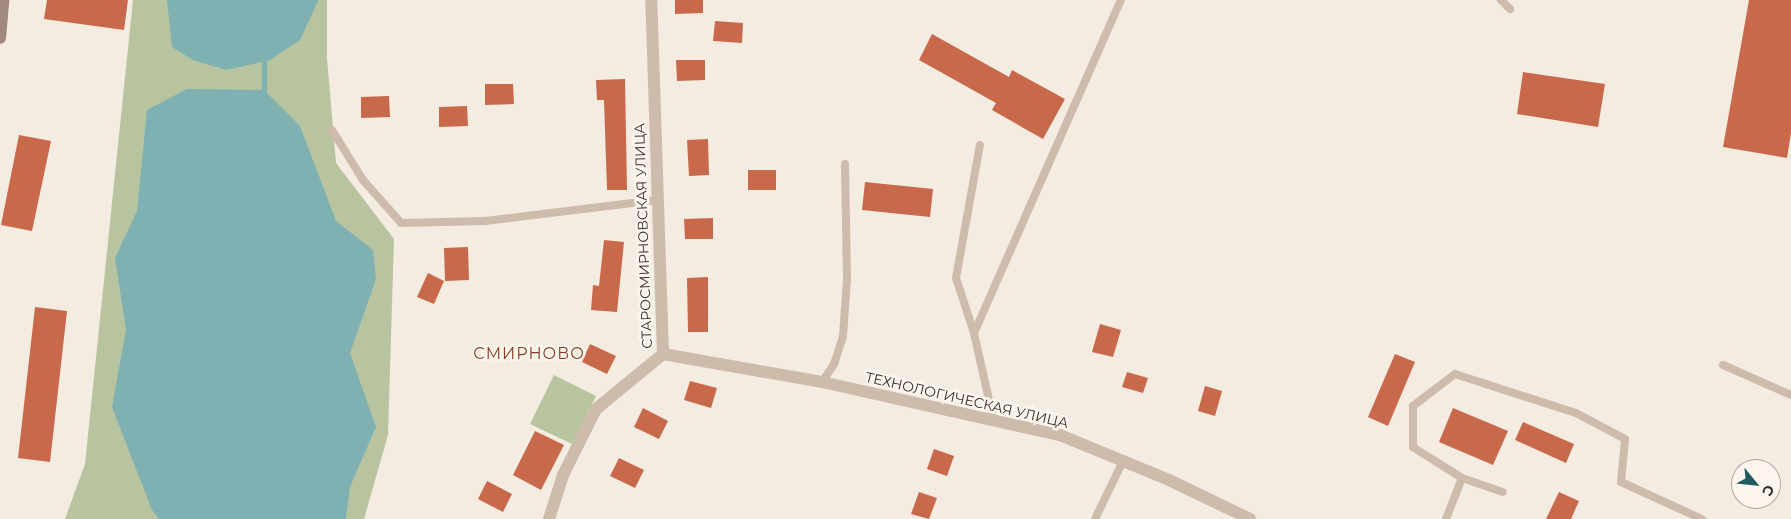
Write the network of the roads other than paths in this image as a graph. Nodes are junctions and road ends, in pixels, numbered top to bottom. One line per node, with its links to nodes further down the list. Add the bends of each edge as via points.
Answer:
1 (4, 0): 6 (street)
2 (651, 0): 10 (street, СТАРОСМИРНОВСКАЯ УЛИЦА)
3 (1121, 0): 11 (lane)
4 (1501, 0): 5 (lane)
5 (1510, 9)
6 (0, 38)
7 (332, 130): 10 (lane, via 363,180 401,223 485,222)
8 (980, 145): 11 (lane, via 956,278)
9 (845, 164): 14 (lane, via 847,279 843,336 834,364)
10 (658, 200): 12 (street, СТАРОСМИРНОВСКАЯ УЛИЦА)
11 (974, 333): 16 (lane)
12 (663, 354): 14 (street, ТЕХНОЛОГИЧЕСКАЯ УЛИЦА); 20 (street, СТАРОСМИРНОВСКАЯ УЛИЦА, via 596,409 563,475)
13 (1723, 365): 15 (lane)
14 (822, 382): 16 (street, ТЕХНОЛОГИЧЕСКАЯ УЛИЦА)
15 (1791, 395)
16 (994, 422): 17 (street, ТЕХНОЛОГИЧЕСКАЯ УЛИЦА, via 1060,435)
17 (1123, 461): 21 (lane); 22 (street, ТЕХНОЛОГИЧЕСКАЯ УЛИЦА)
18 (1462, 478): 19 (lane); 23 (lane); 24 (lane, via 1413,447 1413,406 1455,374 1576,413 1625,439 1622,482)
19 (1503, 492)
20 (549, 519)
21 (1095, 519)
22 (1250, 519)
23 (1446, 519)
24 (1702, 519)

